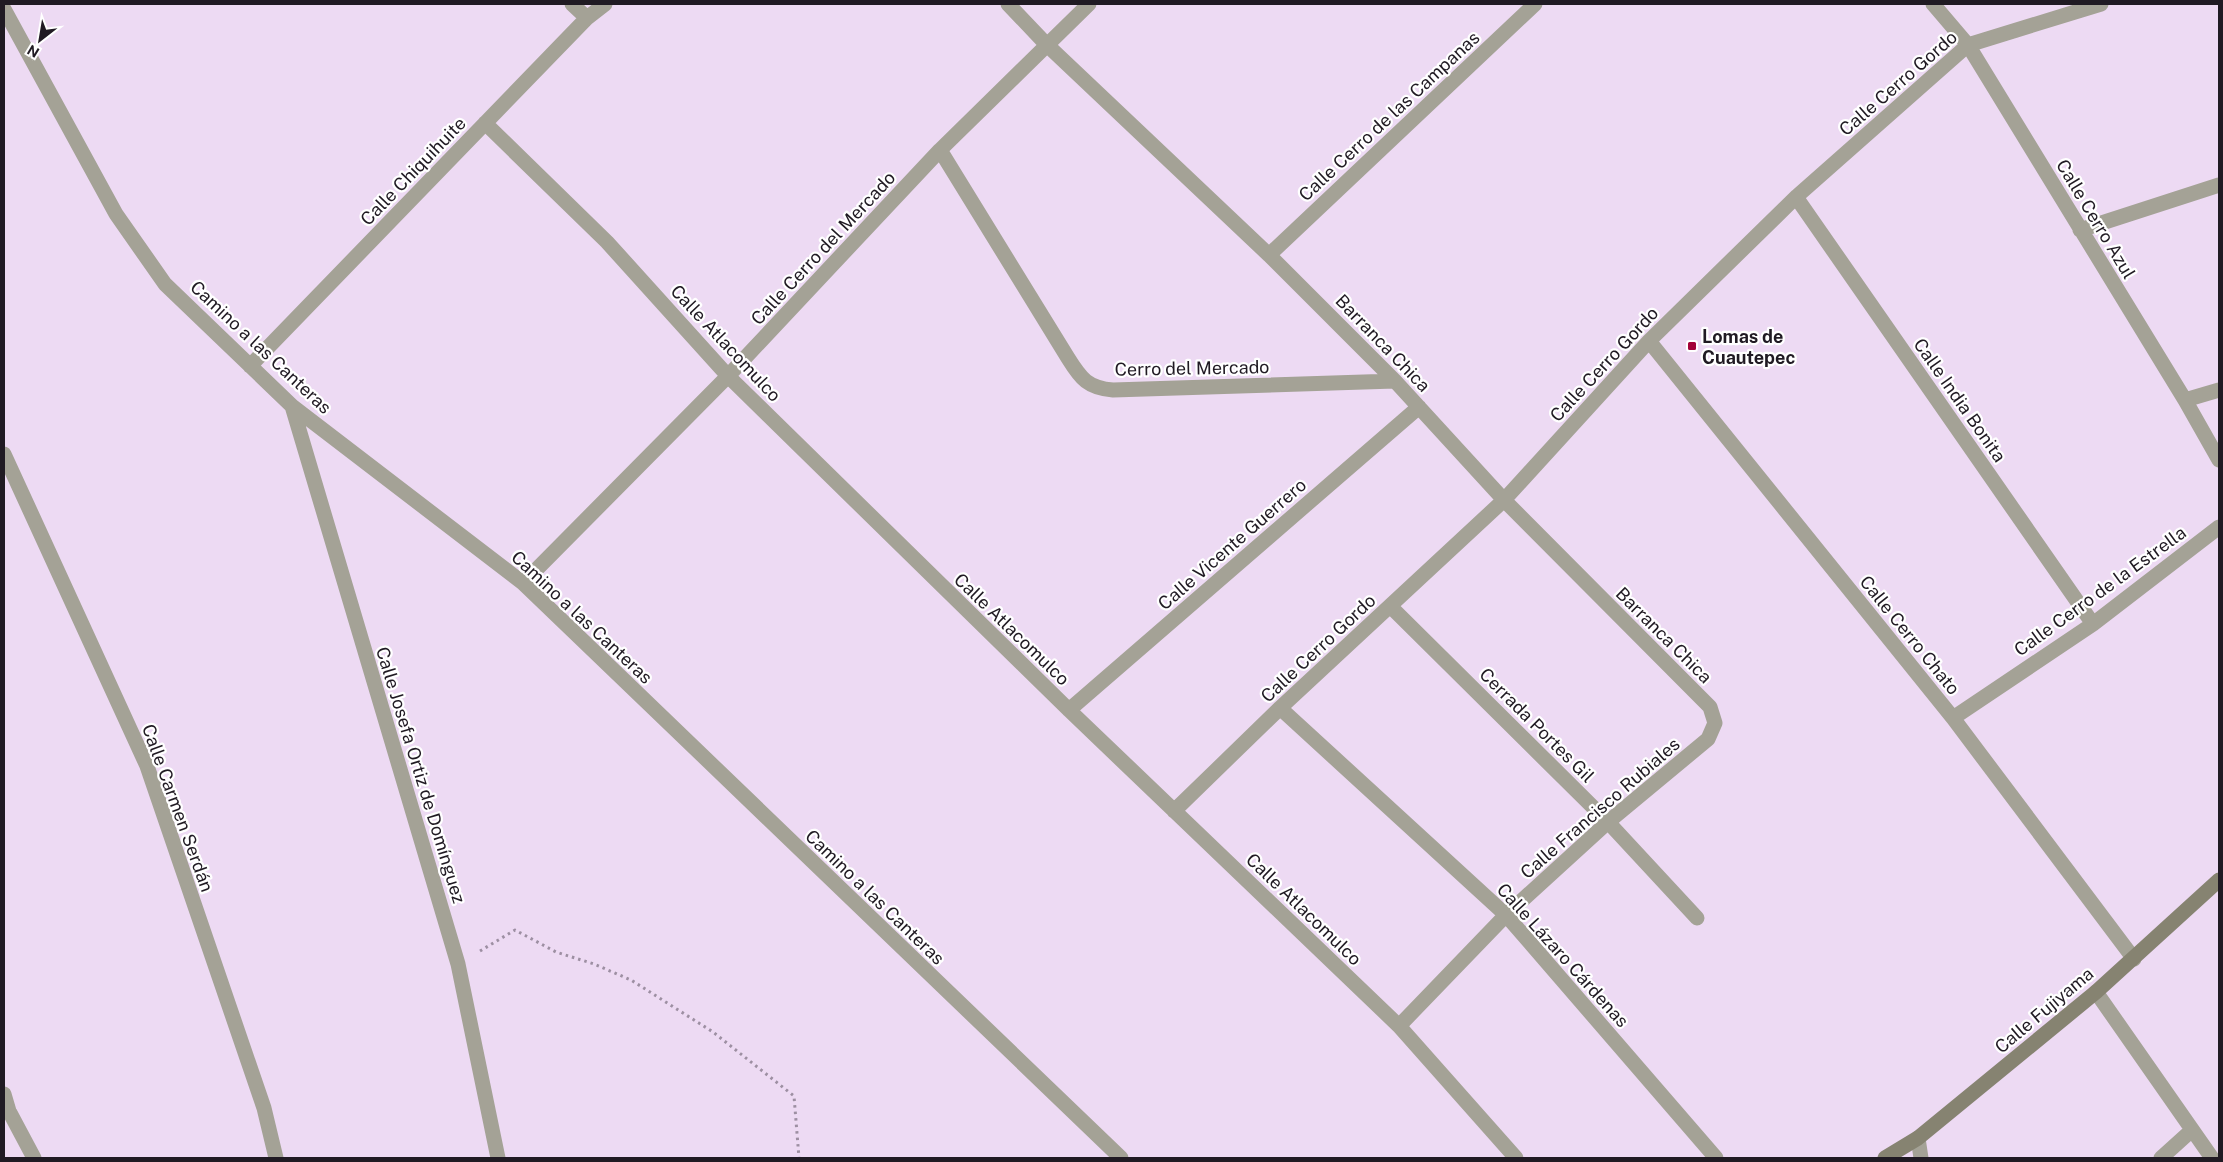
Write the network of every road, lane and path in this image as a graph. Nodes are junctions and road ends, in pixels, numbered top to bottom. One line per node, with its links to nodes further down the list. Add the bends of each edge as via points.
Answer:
1 (572, 4): 9 (street)
2 (605, 4): 9 (street, Calle Chiquihuite)
3 (1008, 4): 10 (street, Barranca Chica)
4 (1089, 4): 10 (street, Calle Cerro del Mercado)
5 (1534, 4): 17 (street, Calle Cerro de las Campanas)
6 (1933, 4): 11 (street, Calle Cerro Azul)
7 (2101, 4): 11 (street, Calle Cerro Gordo)
8 (4, 9): 19 (street, Camino a las Canteras, via 122,222 165,284)
9 (587, 18): 12 (street, Calle Chiquihuite)
10 (1046, 44): 13 (street, Calle Cerro del Mercado); 17 (street, Barranca Chica)
11 (1968, 45): 15 (street, Calle Cerro Gordo); 16 (street, Calle Cerro Azul)
12 (484, 123): 19 (street, Calle Chiquihuite); 20 (street, Calle Atlacomulco, via 607,242)
13 (940, 150): 20 (street, Calle Cerro del Mercado); 21 (street, Cerro del Mercado, via 1068,358 1088,384 1113,390)
14 (2219, 185): 16 (street)
15 (1796, 197): 18 (street, Calle Cerro Gordo); 32 (street, Calle India Bonita)
16 (2080, 230): 23 (street, Calle Cerro Azul)
17 (1270, 255): 21 (street, Barranca Chica)
18 (1649, 341): 28 (street, Calle Cerro Gordo); 35 (street, Calle Cerro Chato)
19 (250, 366): 24 (street, Camino a las Canteras)
20 (728, 376): 30 (street, Calle Cerro del Mercado); 34 (street, Calle Atlacomulco)
21 (1395, 382): 25 (street, Barranca Chica)
22 (2219, 390): 23 (street)
23 (2185, 400): 27 (street, Calle Cerro Azul)
24 (292, 406): 30 (street, Camino a las Canteras); 43 (street, Calle Josefa Ortiz de Domínguez)
25 (1419, 407): 28 (street, Barranca Chica); 34 (street, Calle Vicente Guerrero)
26 (4, 454): 50 (street, Calle Carmen Serdán, via 147,766 264,1108)
27 (2219, 460)
28 (1504, 500): 31 (street, Calle Cerro Gordo); 36 (street, Barranca Chica, via 1710,707)
29 (2219, 527): 32 (street, Calle Cerro de la Estrella)
30 (523, 583): 53 (street, Camino a las Canteras)
31 (1390, 606): 33 (street, Calle Cerro Gordo); 38 (street, Cerrada Portes Gil)
32 (2093, 624): 35 (street, Calle Cerro de la Estrella)
33 (1280, 708): 37 (street, Calle Cerro Gordo); 40 (street, Calle Lázaro Cárdenas)
34 (1069, 710): 37 (street, Calle Atlacomulco)
35 (1953, 718): 42 (street, Calle Cerro Chato)
36 (1715, 723): 38 (street, Calle Francisco Rubiales, via 1708,739)
37 (1174, 811): 45 (street, Calle Atlacomulco)
38 (1608, 822): 40 (street, Calle Francisco Rubiales); 41 (street, Cerrada Portes Gil)
39 (2219, 880): 42 (street, Calle Fujiyama)
40 (1506, 916): 45 (street, Calle Francisco Rubiales); 55 (street, Calle Lázaro Cárdenas)
41 (1697, 918)
42 (2134, 958): 44 (street, Calle Fujiyama)
43 (458, 964): 51 (street, Calle Josefa Ortiz de Domínguez); 52 (path, via 515,930 556,952 631,980 713,1032 794,1096)
44 (2096, 992): 47 (street); 48 (street, Calle Fujiyama)
45 (1399, 1026): 54 (street, Calle Atlacomulco)
46 (4, 1094): 49 (street, via 9,1112)
47 (2192, 1130): 58 (street); 59 (street)
48 (1918, 1138): 56 (street, Calle Fujiyama); 57 (street)
49 (34, 1158)
50 (276, 1158)
51 (498, 1158)
52 (799, 1158)
53 (1120, 1158)
54 (1516, 1158)
55 (1716, 1158)
56 (1885, 1158)
57 (1921, 1158)
58 (2161, 1158)
59 (2212, 1158)

